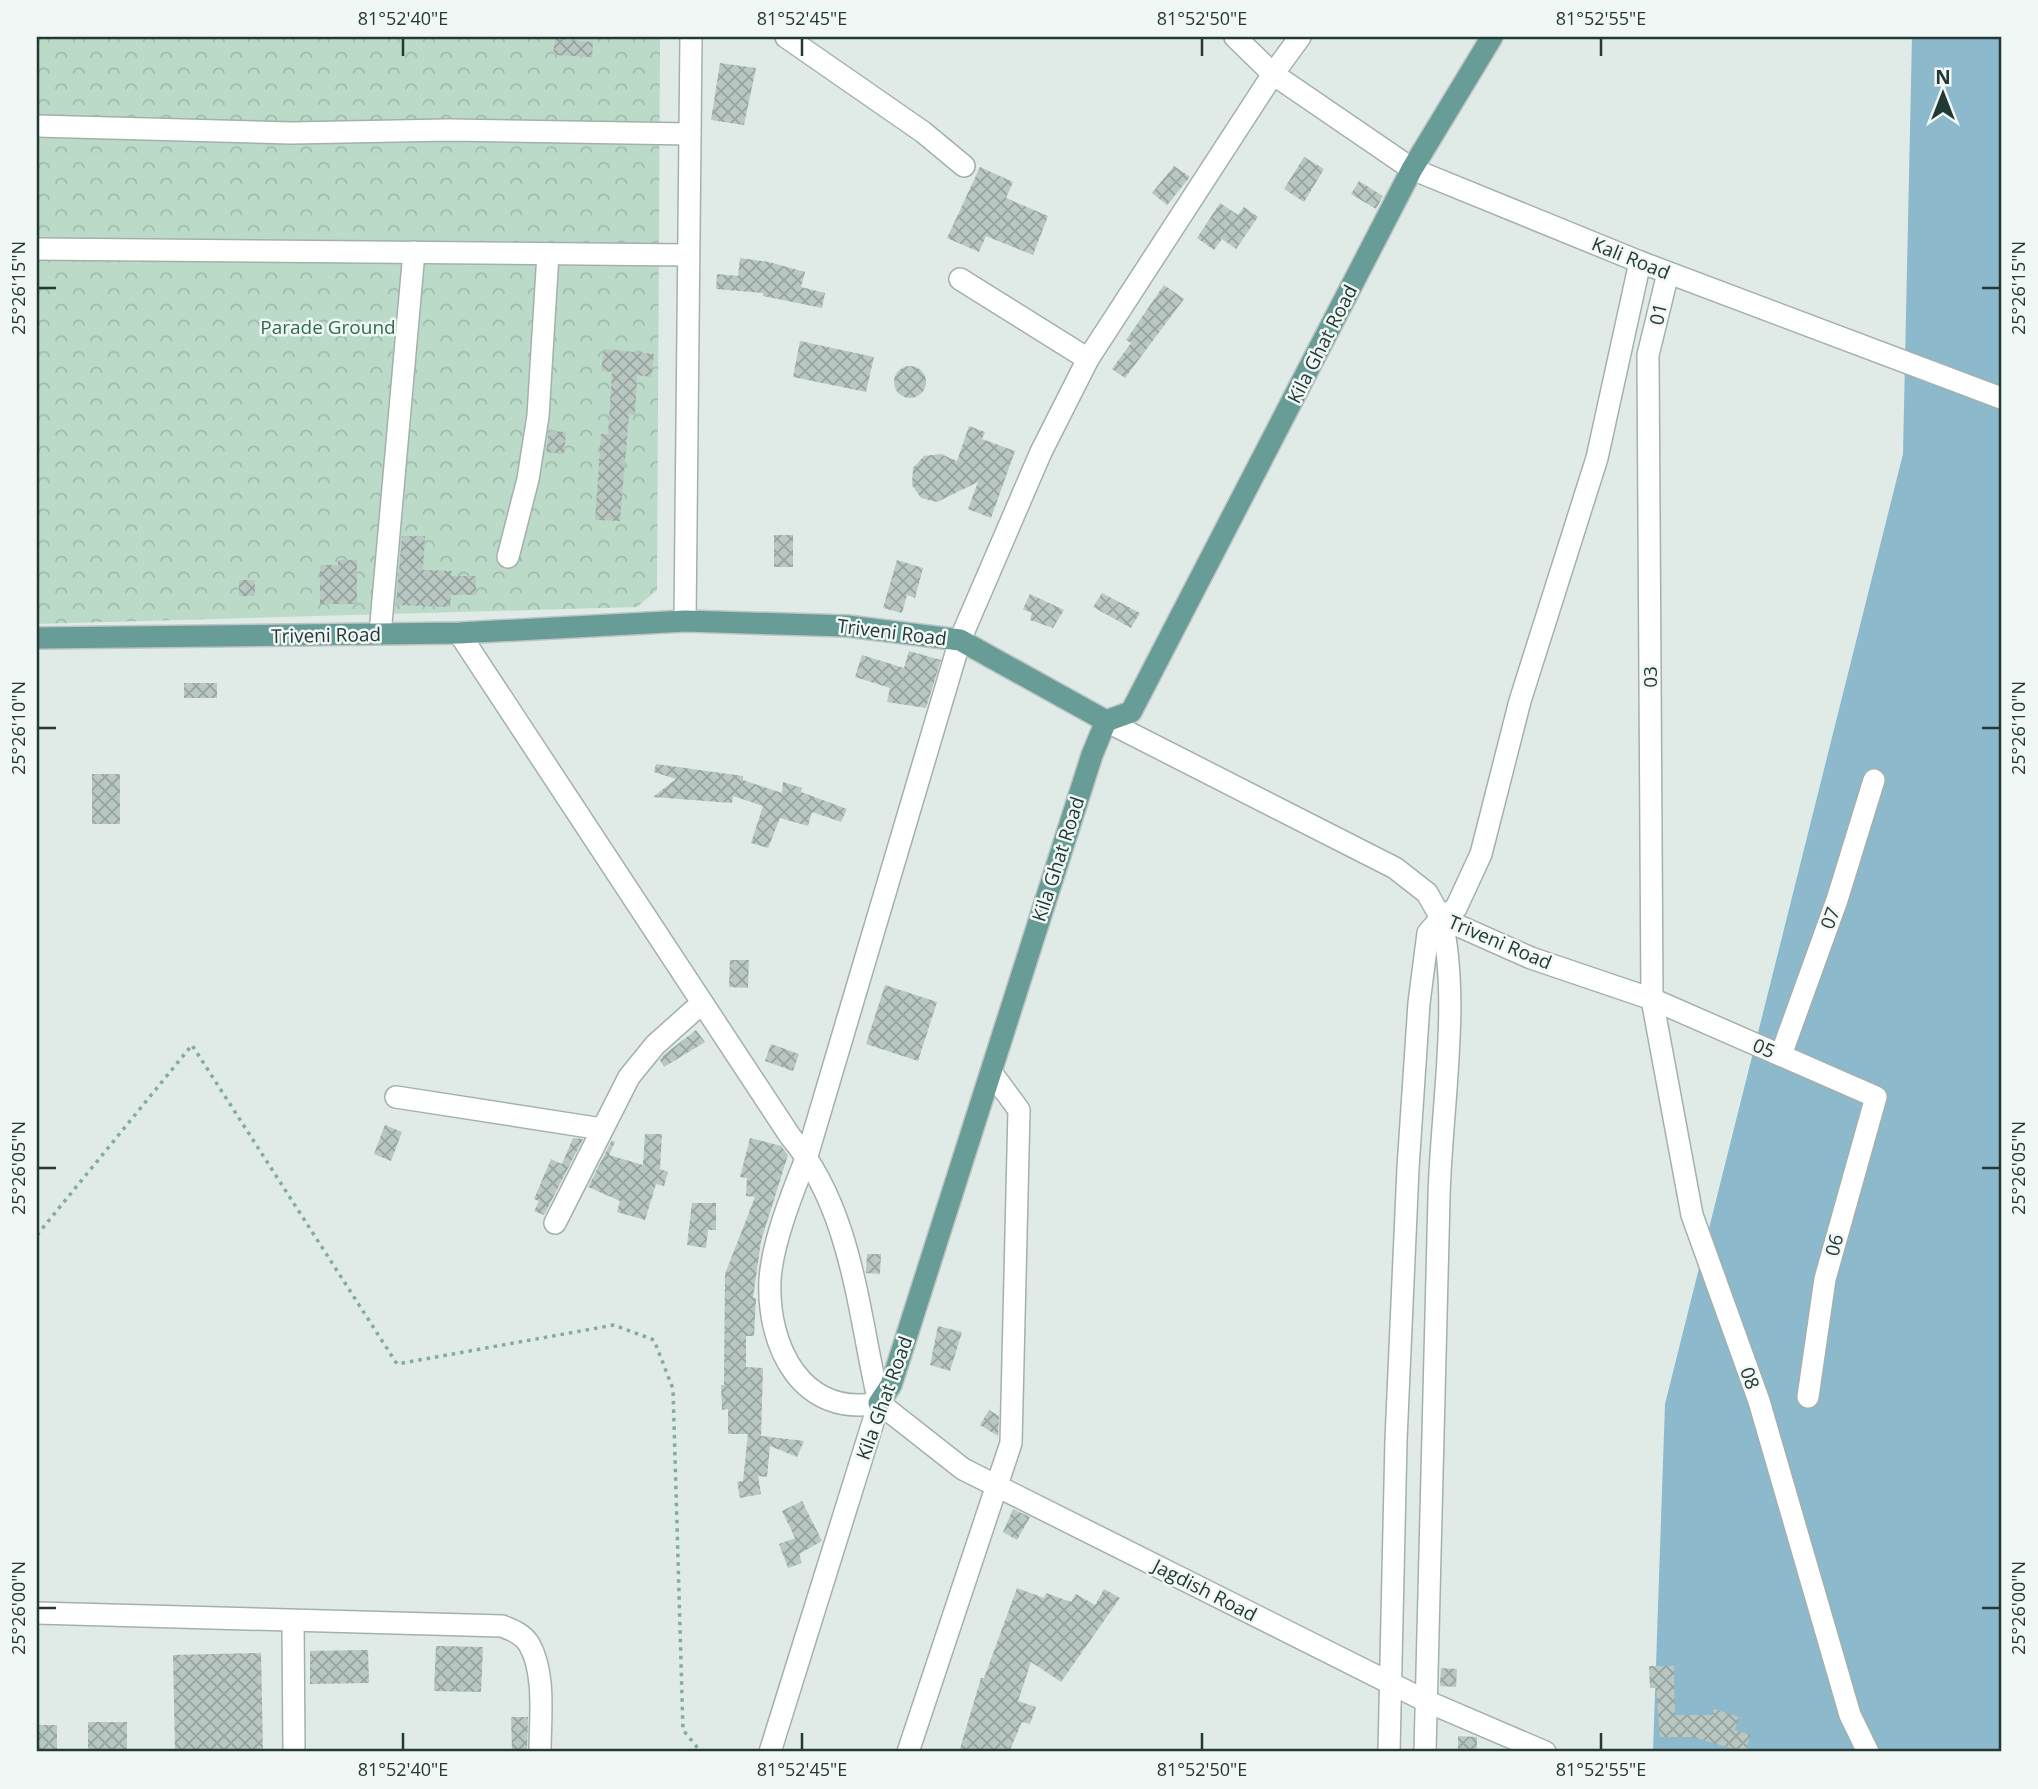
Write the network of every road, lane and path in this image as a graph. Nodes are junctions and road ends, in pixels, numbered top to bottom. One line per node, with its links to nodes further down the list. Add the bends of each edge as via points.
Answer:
1 (691, 37): 8 (street)
2 (786, 37): 9 (street)
3 (1235, 37): 6 (street, Kali Road)
4 (1300, 37): 6 (street)
5 (1492, 37): 10 (main road, Kila Ghat Road)
6 (1273, 74): 10 (street, Kali Road); 20 (street)
7 (37, 126): 8 (street, via 291,133)
8 (690, 134): 14 (street)
9 (964, 166)
10 (1412, 169): 15 (street, Kali Road); 28 (main road, Kila Ghat Road, via 1131,712)
11 (37, 249): 12 (street)
12 (414, 252): 13 (street); 24 (street)
13 (548, 254): 14 (street); 22 (street, via 538,416)
14 (688, 255): 23 (street)
15 (1640, 262): 16 (street, Kali Road); 18 (street)
16 (1668, 273): 19 (street, 01); 21 (street, Kali Road)
17 (960, 279): 20 (street)
18 (1621, 350): 19 (street); 30 (street, via 1597,458 1520,701 1480,854 1456,908)
19 (1648, 355): 31 (street, 03)
20 (1088, 359): 27 (street, via 1041,452)
21 (2001, 398)
22 (508, 557)
23 (685, 621): 25 (main road, Triveni Road); 27 (main road, Triveni Road, via 847,625)
24 (380, 634): 25 (main road, Triveni Road); 26 (main road, Triveni Road)
25 (459, 634): 32 (street)
26 (37, 638)
27 (960, 640): 28 (main road, Triveni Road); 38 (street)
28 (1106, 721): 30 (street, Triveni Road, via 1395,868 1427,893); 34 (main road, Kila Ghat Road)
29 (1874, 780): 33 (street, 07)
30 (1441, 918): 31 (street, Triveni Road, via 1531,957); 46 (street, via 1429,933 1424,968 1408,1168); 47 (street, via 1449,956 1449,998 1439,1194)
31 (1652, 999): 33 (street, 05); 56 (street, 08, via 1692,1215 1759,1401 1850,1715)
32 (702, 1003): 37 (street, via 655,1045 629,1077); 38 (street)
33 (1781, 1055): 36 (street, 05)
34 (991, 1072): 42 (main road, Kila Ghat Road, via 891,1385); 43 (street, via 1019,1110 1011,1443)
35 (396, 1097): 37 (street)
36 (1876, 1097): 41 (street, 06, via 1825,1279)
37 (602, 1129): 39 (street)
38 (807, 1156): 42 (street, via 829,1195 844,1237); 42 (street, via 788,1204 770,1279 782,1355 807,1389 830,1402)
39 (555, 1223)
40 (37, 1234): 50 (path, via 192,1045 397,1364 614,1325 654,1340 673,1389 684,1730)
41 (1808, 1396)
42 (879, 1403): 43 (street, Jagdish Road, via 963,1469); 51 (street, Kila Ghat Road)
43 (999, 1486): 46 (street, Jagdish Road); 52 (street)
44 (37, 1613): 45 (street)
45 (293, 1620): 48 (street); 49 (street, via 502,1626 518,1633 529,1644 539,1679)
46 (1391, 1683): 47 (street, Jagdish Road); 53 (street)
47 (1426, 1701): 54 (street); 55 (street, Jagdish Road)
48 (294, 1752)
49 (540, 1752)
50 (701, 1752)
51 (770, 1752)
52 (908, 1752)
53 (1389, 1752)
54 (1425, 1752)
55 (1545, 1752)
56 (1868, 1752)

